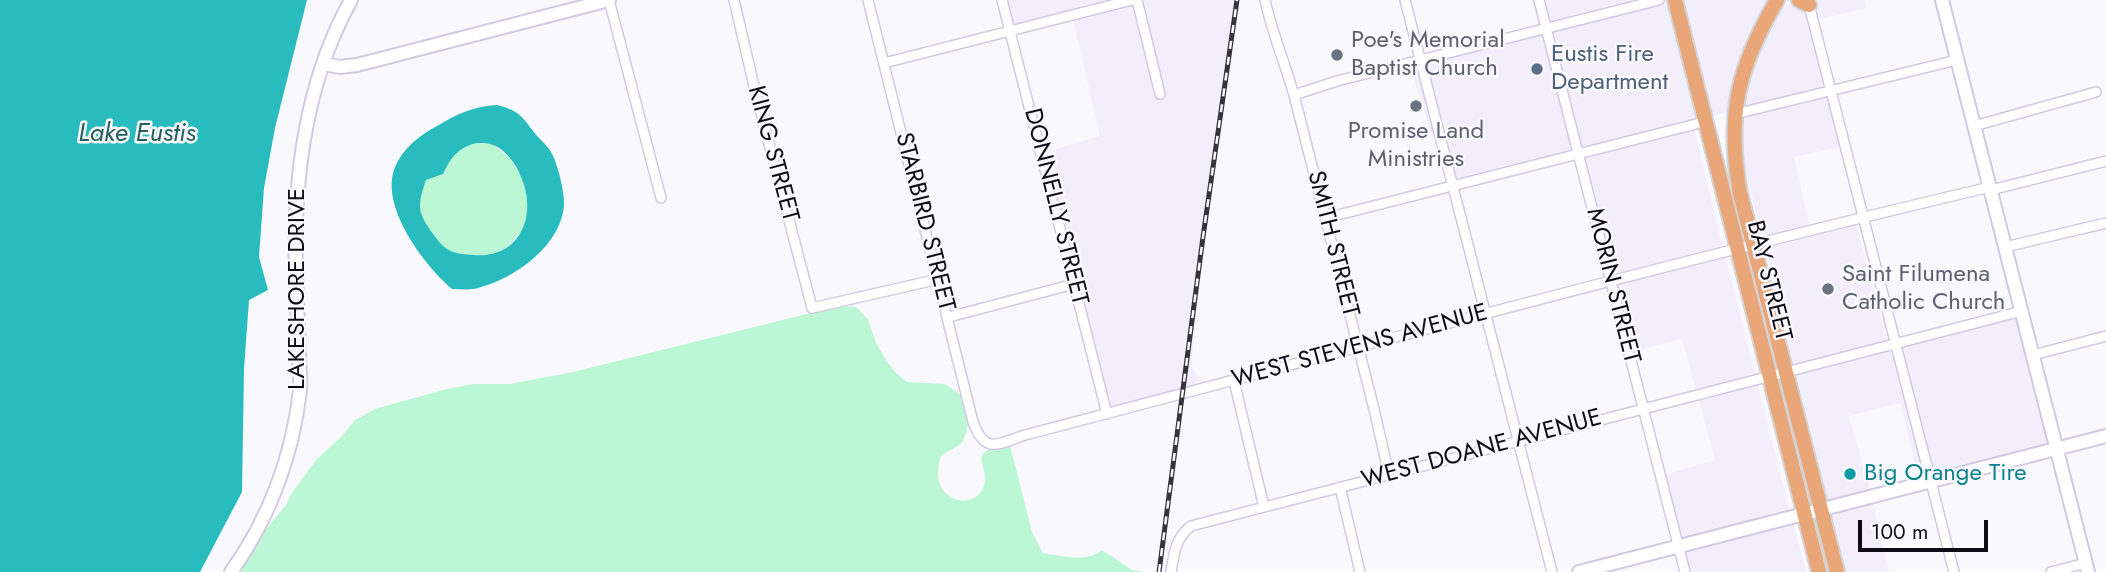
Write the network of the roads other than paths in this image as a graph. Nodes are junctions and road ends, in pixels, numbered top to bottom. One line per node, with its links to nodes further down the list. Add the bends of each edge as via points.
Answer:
1 (351, 0): 20 (street, LAKESHORE DRIVE)
2 (734, 0): 39 (street, KING STREET, via 812,308)
3 (868, 0): 19 (street, STARBIRD STREET)
4 (1002, 0): 16 (street, DONNELLY STREET)
5 (1135, 0): 16 (street); 23 (street)
6 (1265, 0): 24 (street, SMITH STREET)
7 (1405, 0): 18 (street)
8 (1539, 0): 15 (street, MORIN STREET)
9 (1659, 0): 15 (street)
10 (1675, 0): 26 (main road, BAY STREET)
11 (1943, 0): 17 (street)
12 (603, 1): 20 (street, via 357,65); 32 (street)
13 (1780, 1): 25 (main road, BAY STREET, via 1750,52)
14 (1805, 2): 21 (street)
15 (1547, 30): 18 (street); 28 (street, MORIN STREET)
16 (1010, 32): 19 (street); 41 (street, DONNELLY STREET)
17 (1957, 60): 21 (street); 27 (street)
18 (1421, 61): 24 (street); 30 (street)
19 (884, 63): 39 (street, STARBIRD STREET)
20 (324, 64): 66 (street, LAKESHORE DRIVE, via 308,118 299,174 300,387 293,434 262,519)
21 (1831, 90): 25 (street); 33 (street)
22 (2096, 92): 27 (street)
23 (1160, 94)
24 (1294, 95): 34 (street, SMITH STREET)
25 (1735, 114): 36 (main road, BAY STREET, via 1740,193)
26 (1704, 122): 28 (street); 38 (main road, BAY STREET)
27 (1975, 126): 31 (street)
28 (1579, 155): 30 (street); 40 (street, MORIN STREET)
29 (2106, 161): 31 (street, WEST STEVENS AVENUE)
30 (1453, 186): 34 (street); 43 (street)
31 (1990, 188): 33 (street, WEST STEVENS AVENUE); 37 (street)
32 (661, 198)
33 (1864, 217): 36 (street, WEST STEVENS AVENUE); 46 (street)
34 (1326, 218): 47 (street, SMITH STREET)
35 (2106, 223): 37 (street)
36 (1753, 244): 38 (street, WEST STEVENS AVENUE); 49 (main road, BAY STREET)
37 (2005, 247): 42 (street)
38 (1737, 249): 40 (street, WEST STEVENS AVENUE); 50 (main road, BAY STREET)
39 (939, 279): 44 (street, STARBIRD STREET)
40 (1611, 282): 43 (street, WEST STEVENS AVENUE); 52 (street, MORIN STREET)
41 (1074, 284): 44 (street); 53 (street, DONNELLY STREET)
42 (2022, 311): 46 (street, WEST DOANE AVENUE); 48 (street)
43 (1485, 315): 47 (street, WEST STEVENS AVENUE); 55 (street)
44 (948, 317): 56 (street, STARBIRD STREET, via 974,422)
45 (2106, 336): 48 (street)
46 (1896, 342): 49 (street, WEST DOANE AVENUE); 59 (street)
47 (1359, 347): 51 (street, WEST STEVENS AVENUE); 58 (street, SMITH STREET)
48 (2033, 355): 57 (street)
49 (1786, 371): 50 (street, WEST DOANE AVENUE); 62 (main road, BAY STREET)
50 (1769, 375): 52 (street, WEST DOANE AVENUE); 63 (main road, BAY STREET)
51 (1234, 381): 53 (street, WEST STEVENS AVENUE); 61 (street)
52 (1644, 408): 55 (street, WEST DOANE AVENUE); 64 (street, MORIN STREET)
53 (1107, 414): 56 (street, WEST STEVENS AVENUE, via 1001,443)
54 (2106, 436): 57 (street)
55 (1517, 440): 58 (street, WEST DOANE AVENUE); 69 (street)
56 (984, 443)
57 (2057, 449): 59 (street); 65 (street)
58 (1389, 475): 60 (street, WEST DOANE AVENUE)
59 (1930, 481): 62 (street); 74 (street)
60 (1340, 488): 61 (street, WEST DOANE AVENUE); 68 (street)
61 (1264, 507): 67 (street, WEST DOANE AVENUE, via 1191,526 1181,534)
62 (1821, 509): 63 (street); 73 (main road, BAY STREET)
63 (1804, 513): 64 (street); 72 (main road, BAY STREET)
64 (1679, 546): 70 (street); 71 (street, MORIN STREET)
65 (2087, 567): 75 (street)
66 (231, 572)
67 (1171, 572)
68 (1360, 572)
69 (1552, 572)
70 (1579, 572)
71 (1685, 572)
72 (1819, 572)
73 (1837, 572)
74 (1954, 572)
75 (2051, 572)

